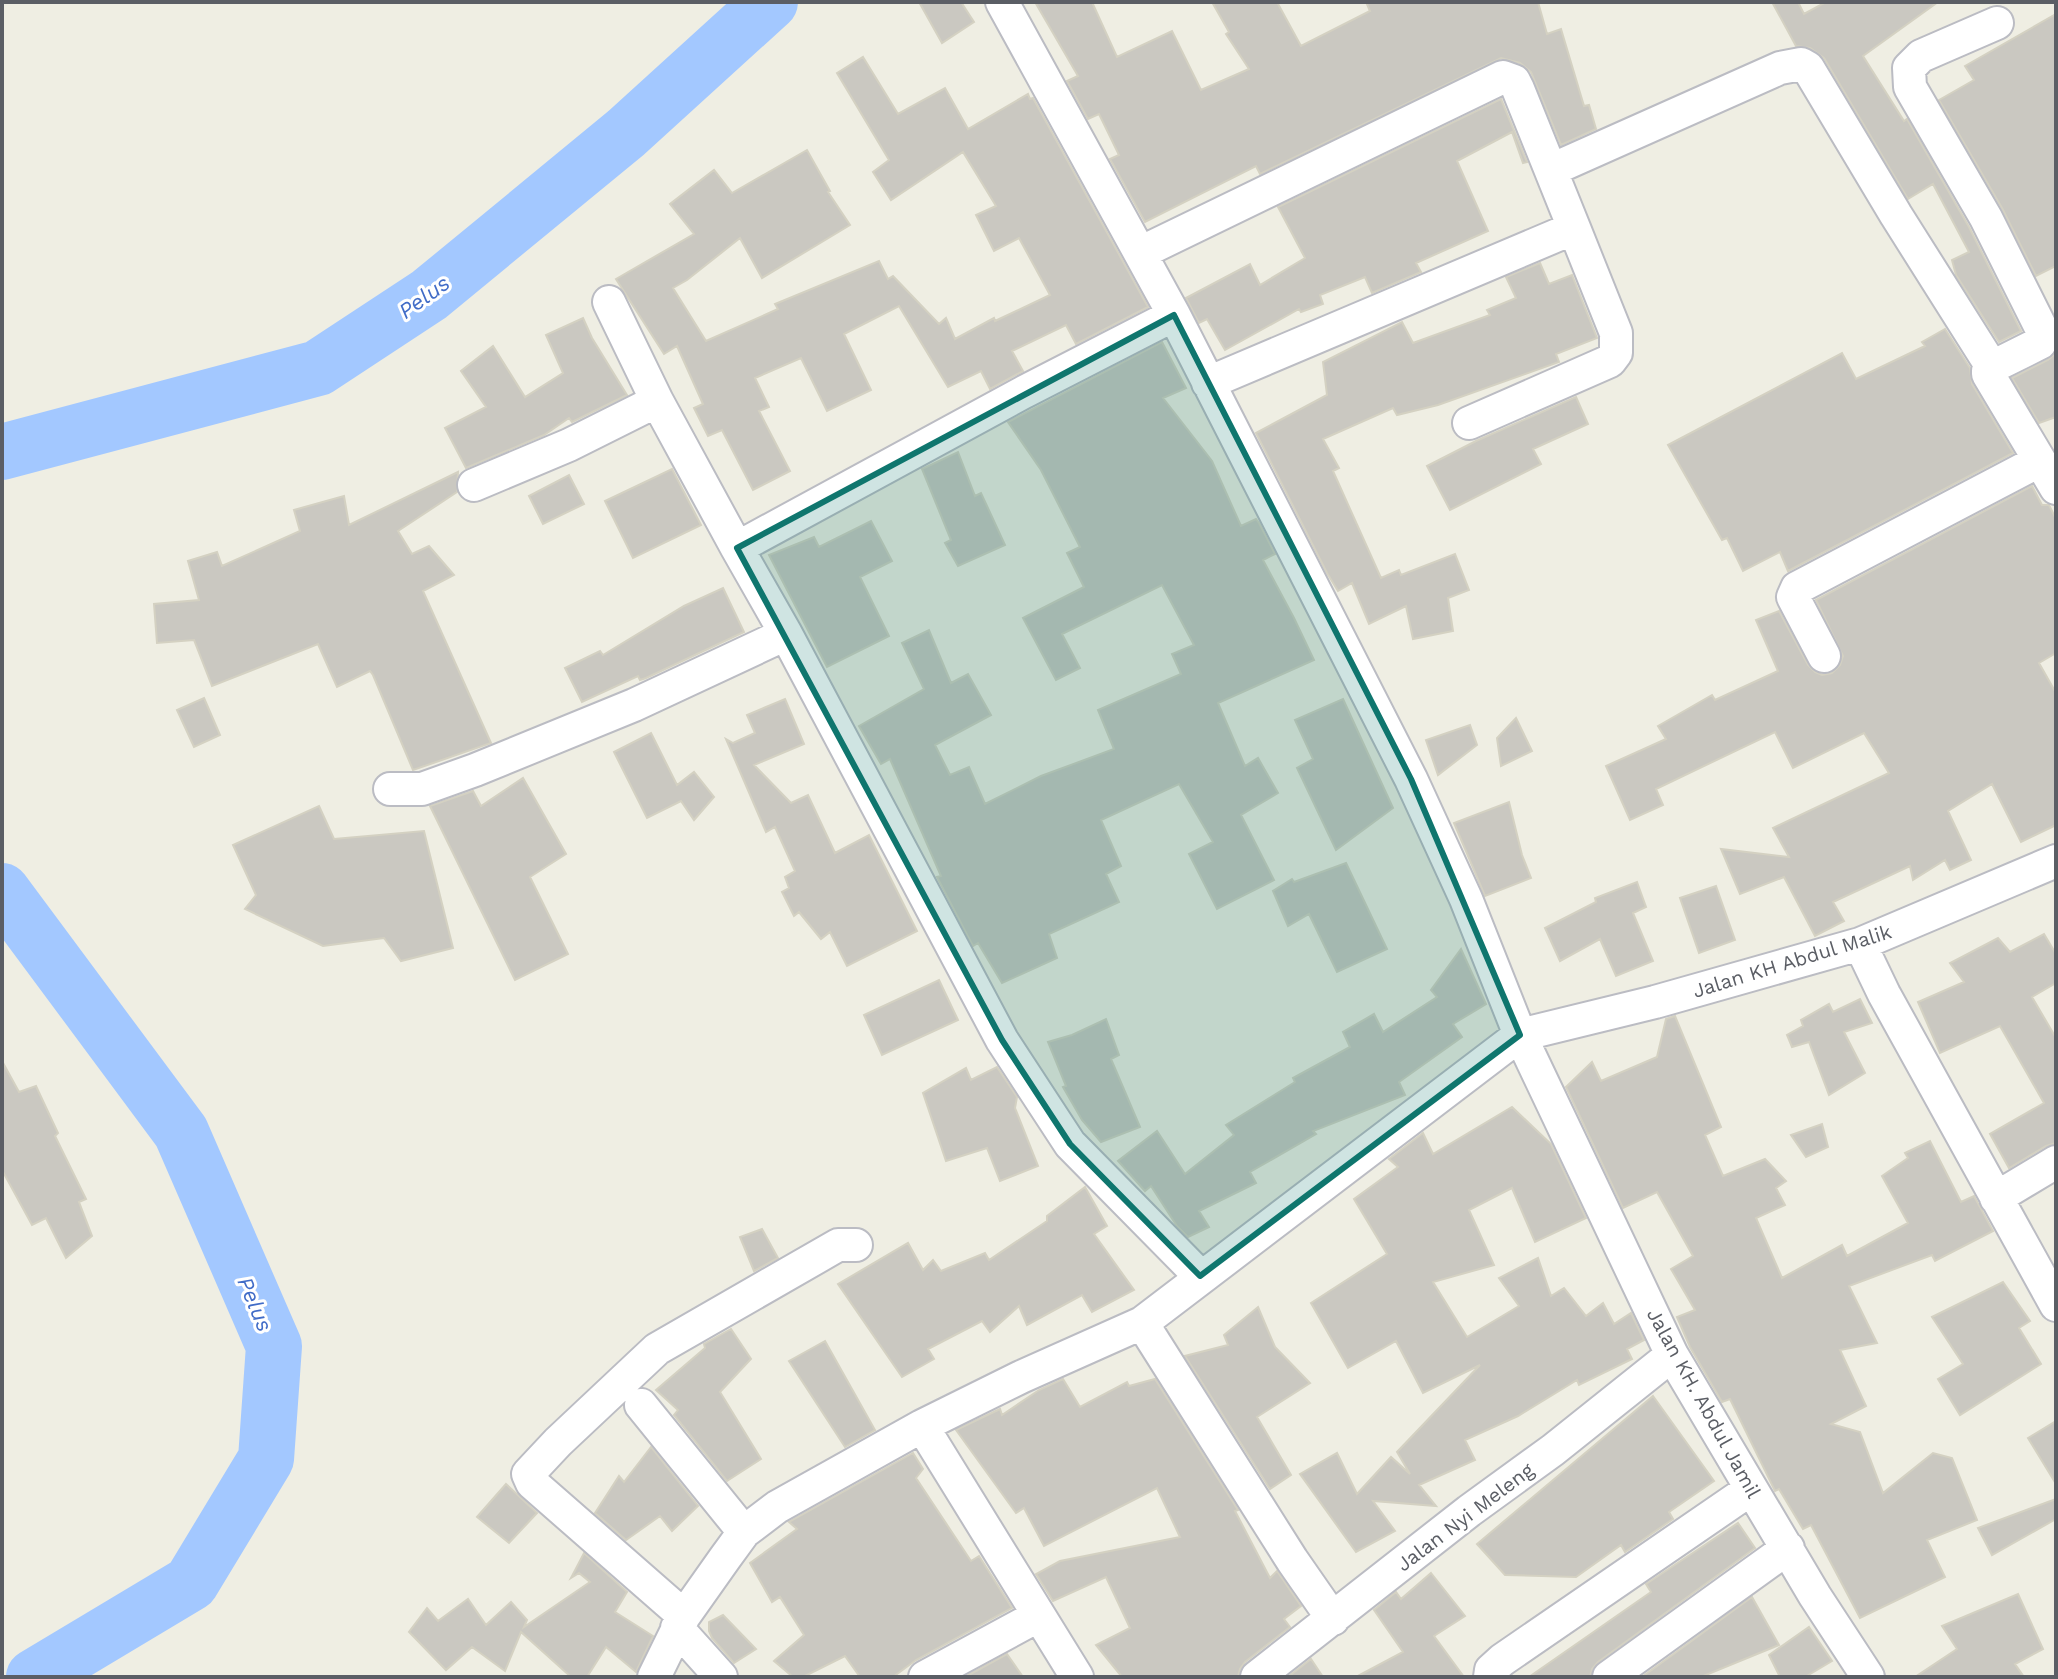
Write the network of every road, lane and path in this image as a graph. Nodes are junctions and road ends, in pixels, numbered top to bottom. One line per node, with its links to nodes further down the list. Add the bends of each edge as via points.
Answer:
1 (1002, 2): 5 (street, Jalan KH. Abdul Jamil)
2 (1997, 23): 8 (street, via 1921,56 1909,68 1910,87 1979,205 2043,332 2040,343)
3 (1551, 170): 4 (street); 5 (street, via 1514,81 1503,77); 8 (street, via 1780,68 1801,64)
4 (1574, 228): 9 (street); 11 (street, via 1616,333 1616,353 1610,361)
5 (1140, 253): 7 (street, Jalan KH. Abdul Jamil)
6 (609, 302): 10 (street)
7 (1174, 315): 9 (street, Jalan KH. Abdul Jamil); 15 (street)
8 (1992, 367): 12 (street, via 1989,378)
9 (1208, 383): 21 (street, Jalan KH. Abdul Jamil, via 1411,779)
10 (657, 401): 13 (street); 15 (street)
11 (1469, 423)
12 (2039, 461): 14 (street); 17 (street, via 1797,588 1793,597)
13 (474, 485)
14 (2056, 488)
15 (737, 548): 16 (street)
16 (786, 634): 18 (street, via 634,705 475,770 422,789); 25 (street, via 1010,1053 1070,1144)
17 (1824, 656)
18 (390, 789)
19 (2056, 861): 20 (street, Jalan KH Abdul Malik)
20 (1864, 951): 21 (street, Jalan KH Abdul Malik, via 1655,1002); 23 (street)
21 (1528, 1052): 25 (street); 28 (street, Jalan KH. Abdul Jamil)
22 (2056, 1162): 23 (street)
23 (1996, 1198): 26 (street)
24 (856, 1245): 36 (street, via 838,1245 657,1349 528,1474)
25 (1200, 1276): 27 (street)
26 (2056, 1305)
27 (1151, 1338): 30 (street, via 1021,1377); 35 (street)
28 (1672, 1355): 31 (street, Jalan KH. Abdul Jamil); 35 (street, Jalan Nyi Meleng)
29 (641, 1405): 32 (street)
30 (929, 1438): 32 (street, via 777,1507); 34 (street)
31 (1751, 1489): 33 (street, Jalan KH. Abdul Jamil); 41 (street, via 1502,1660)
32 (744, 1532): 36 (street)
33 (1788, 1548): 42 (street); 43 (street, Jalan KH. Abdul Jamil)
34 (1038, 1616): 38 (street); 39 (street)
35 (1333, 1619): 40 (street, Jalan Nyi Meleng)
36 (694, 1643): 37 (street)
37 (654, 1677)
38 (925, 1677)
39 (1077, 1677)
40 (1257, 1677)
41 (1490, 1677)
42 (1609, 1677)
43 (1868, 1677)

